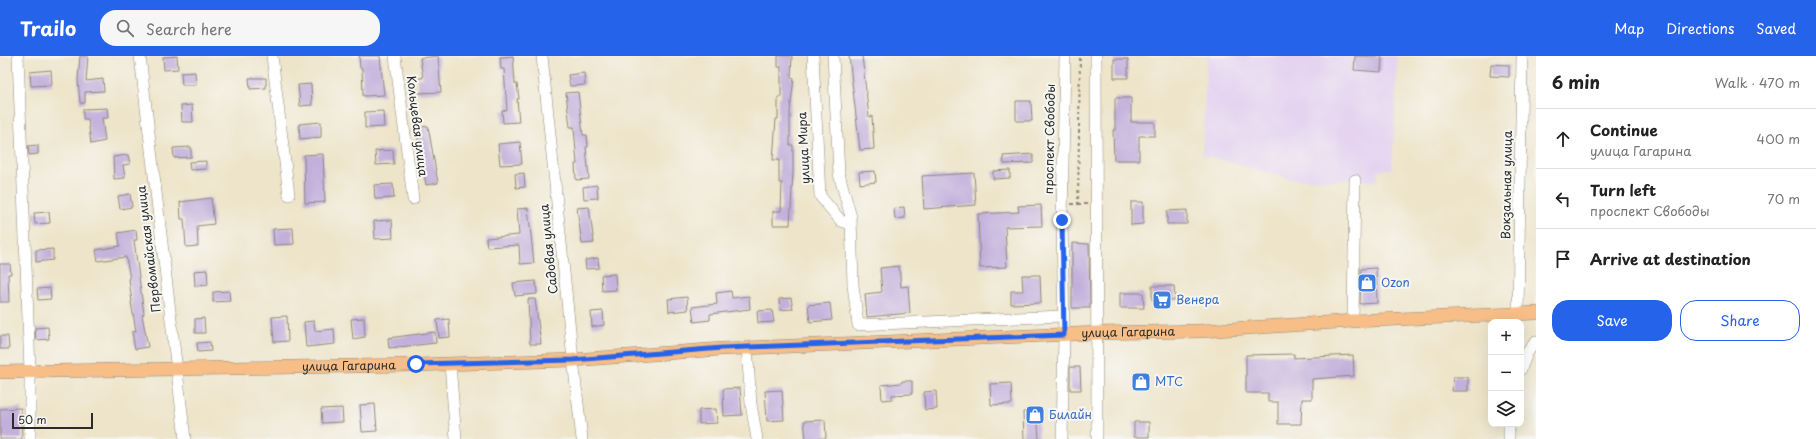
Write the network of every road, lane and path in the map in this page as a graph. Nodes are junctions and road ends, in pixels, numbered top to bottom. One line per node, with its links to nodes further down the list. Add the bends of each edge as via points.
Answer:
1 (18, 56): 29 (street)
2 (140, 56): 28 (street, Первомайская улица)
3 (272, 56): 13 (street)
4 (395, 56): 14 (street, Кольцевая улица)
5 (542, 56): 25 (street, Садовая улица)
6 (813, 56): 16 (street, улица Мира, via 820,196 841,221)
7 (833, 56): 16 (street, via 839,174)
8 (1065, 56): 15 (street, проспект Свободы)
9 (1080, 56): 15 (path, via 1078,204)
10 (1096, 56): 21 (street)
11 (1522, 56): 18 (street, Вокзальная улица)
12 (1355, 180): 20 (street)
13 (289, 195)
14 (413, 199)
15 (1062, 204): 19 (street, проспект Свободы)
16 (851, 224): 19 (street, via 853,285 858,325)
17 (1536, 313): 18 (main road, улица Гагарина)
18 (1518, 314): 20 (main road, улица Гагарина)
19 (1063, 316): 22 (street, проспект Свободы)
20 (1353, 321): 21 (main road, улица Гагарина, via 1201,331)
21 (1097, 333): 22 (main road, улица Гагарина); 38 (street)
22 (1064, 335): 24 (main road, улица Гагарина); 37 (street, проспект Свободы)
23 (1536, 341): 26 (street)
24 (747, 347): 25 (main road, улица Гагарина); 36 (street, via 751,404)
25 (573, 360): 27 (main road, улица Гагарина); 35 (street, Садовая улица)
26 (1524, 361)
27 (450, 364): 28 (main road, улица Гагарина); 34 (street)
28 (177, 368): 29 (main road, улица Гагарина); 33 (street, Первомайская улица)
29 (30, 371): 30 (main road, улица Гагарина); 32 (street)
30 (0, 372)
31 (1509, 427): 39 (street)
32 (30, 439)
33 (184, 439)
34 (456, 439)
35 (582, 439)
36 (757, 439)
37 (1062, 439)
38 (1097, 439)
39 (1509, 439)

